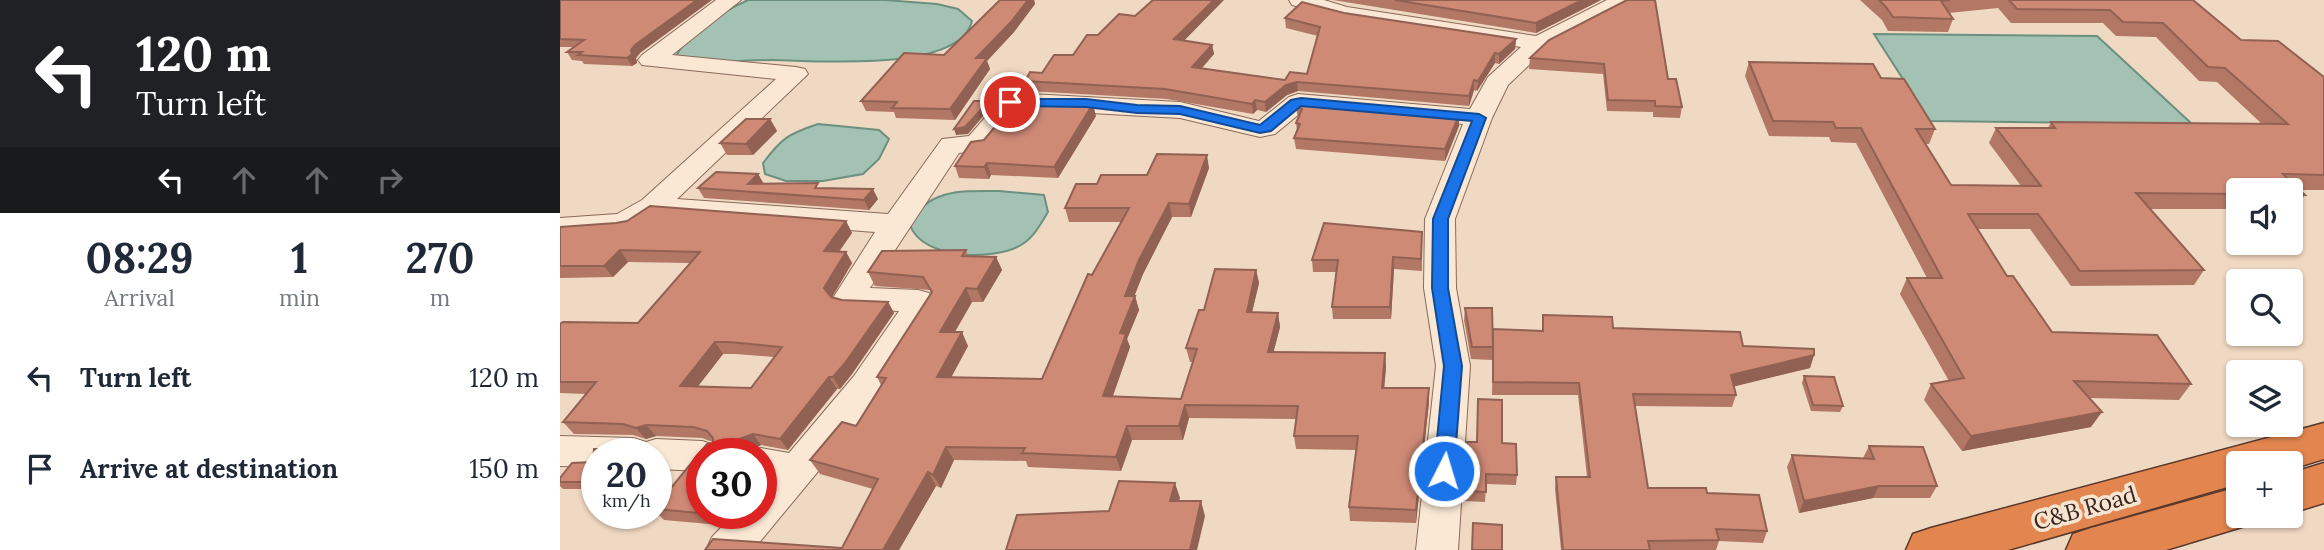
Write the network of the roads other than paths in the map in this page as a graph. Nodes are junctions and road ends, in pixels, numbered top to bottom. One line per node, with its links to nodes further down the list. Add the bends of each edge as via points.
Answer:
1 (730, 0): 6 (street, via 650,60 796,74)
2 (1300, 0): 4 (street, via 1345,13)
3 (1618, 0): 4 (street)
4 (1539, 43): 5 (street, via 1497,82)
5 (1479, 118): 7 (street, via 1301,102 1260,129 1180,110 1013,101 977,144 951,145); 20 (street, via 1440,219 1440,288 1453,366)
6 (652, 205): 7 (street); 8 (street, via 624,223)
7 (899, 224): 13 (street, via 849,298 920,304 898,344)
8 (560, 227)
9 (2324, 441): 11 (highway, C&B Road)
10 (560, 451): 12 (street)
11 (2287, 451)
12 (581, 452)
13 (779, 467)
14 (2226, 468): 21 (highway, C&B Road)
15 (2324, 483): 16 (highway)
16 (2303, 489)
17 (2226, 511): 22 (highway, C&B Road)
18 (746, 529): 19 (street)
19 (727, 550)
20 (1437, 550)
21 (1931, 550)
22 (2091, 550)

